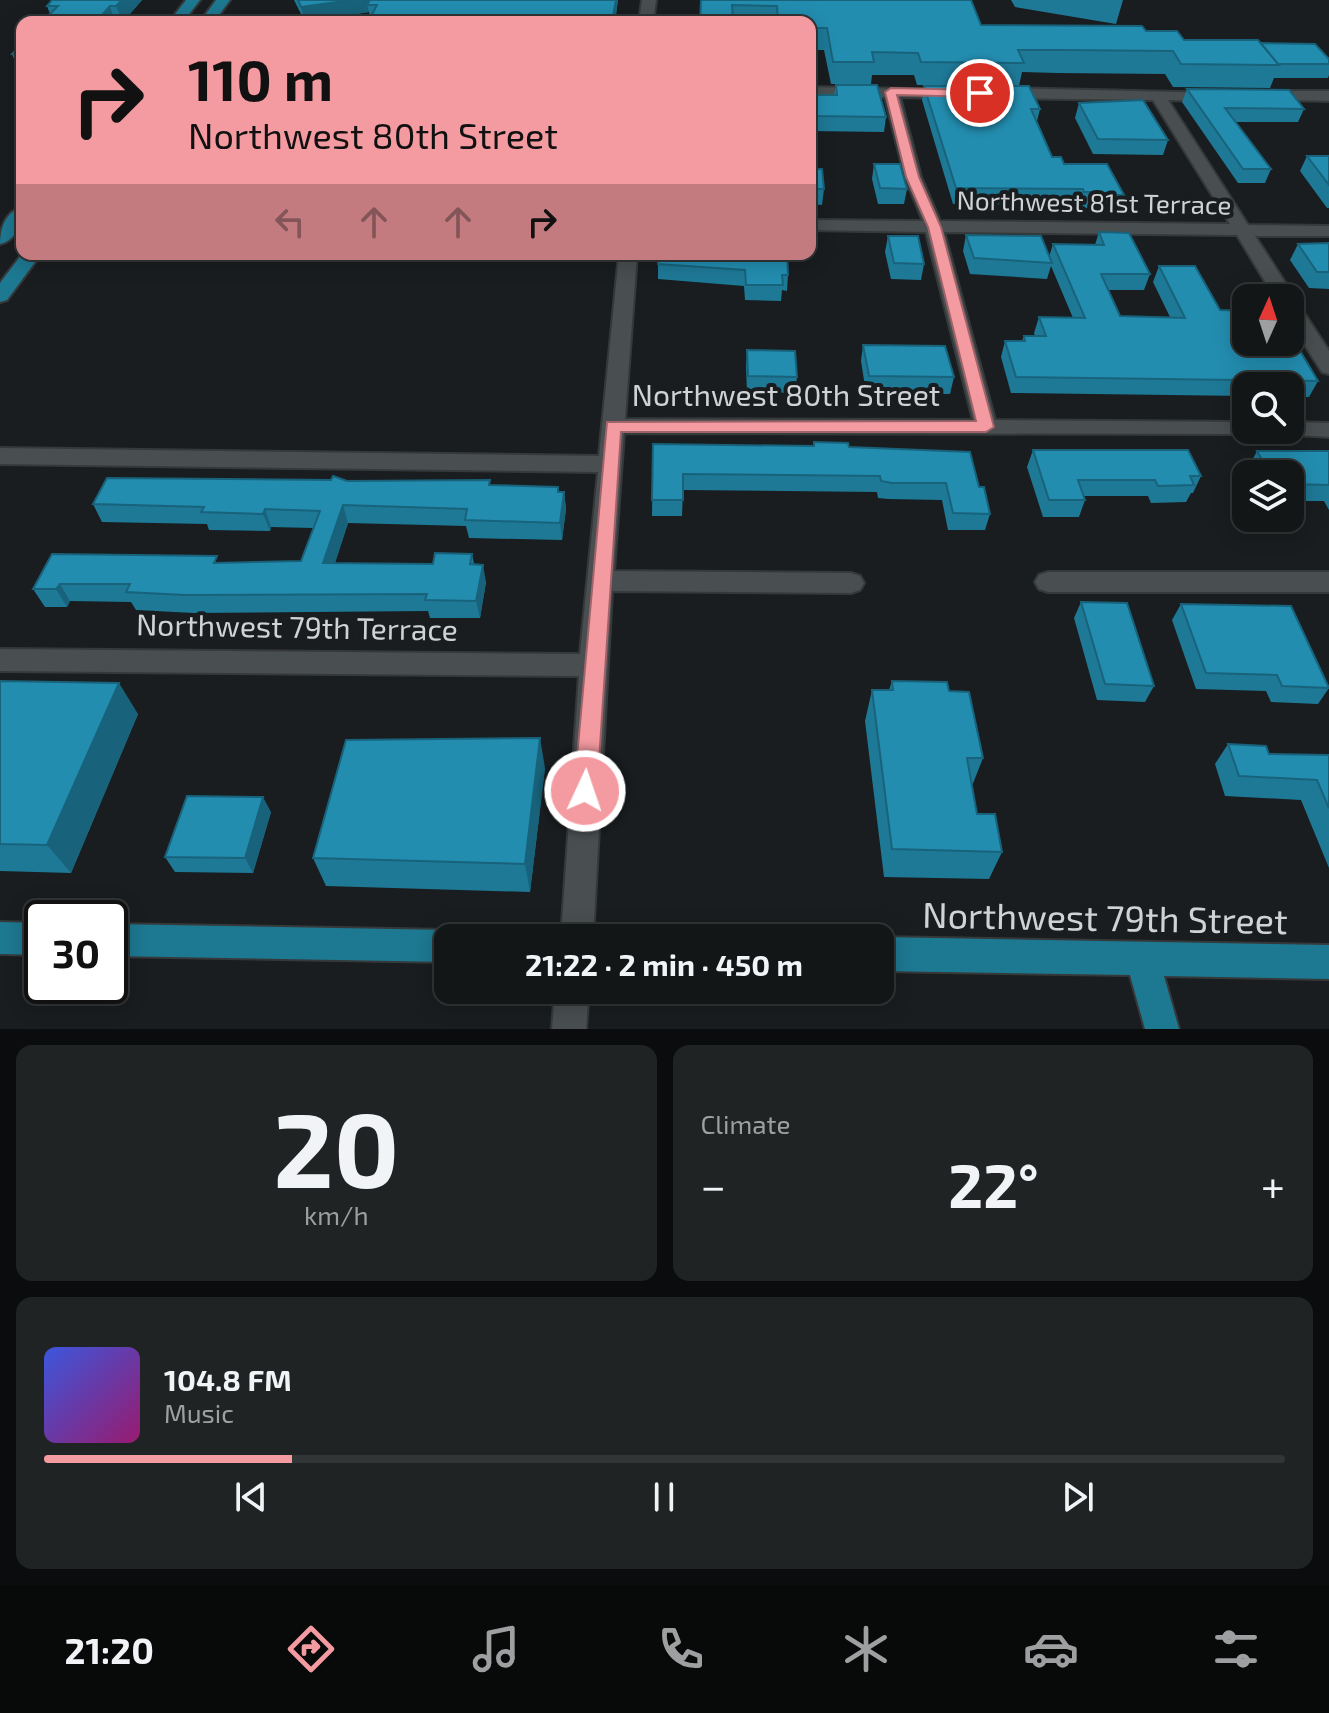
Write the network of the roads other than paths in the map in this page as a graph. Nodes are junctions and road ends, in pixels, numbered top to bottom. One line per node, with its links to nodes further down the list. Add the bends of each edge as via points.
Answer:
1 (193, 0): 2 (main road)
2 (181, 16)
3 (816, 92): 4 (street)
4 (891, 92): 5 (street); 9 (street, via 913,177)
5 (1158, 96): 6 (street); 10 (street)
6 (1329, 96)
7 (16, 219): 12 (main road)
8 (816, 225): 9 (street, Northwest 81st Terrace)
9 (934, 227): 10 (street, Northwest 81st Terrace); 22 (street)
10 (1241, 230): 11 (street, Northwest 81st Terrace); 15 (street)
11 (1329, 231)
12 (0, 239)
13 (27, 260): 16 (main road)
14 (627, 260): 21 (street)
15 (1276, 284)
16 (0, 296)
17 (1304, 327): 18 (street)
18 (1329, 327)
19 (1304, 329): 20 (street)
20 (1329, 367)
21 (613, 426): 22 (street, Northwest 80th Street); 27 (street)
22 (986, 427): 23 (street, Northwest 80th Street)
23 (1232, 429)
24 (1304, 429): 25 (street)
25 (1329, 430)
26 (0, 456): 27 (street)
27 (610, 464): 28 (street)
28 (600, 581): 31 (street); 33 (street)
29 (1048, 582): 30 (street)
30 (1329, 582)
31 (851, 583)
32 (0, 660): 33 (street, Northwest 79th Terrace)
33 (593, 665): 34 (street)
34 (578, 924)
35 (0, 938): 36 (main road)
36 (24, 939)
37 (128, 940): 38 (main road)
38 (434, 946)
39 (894, 954): 40 (main road, Northwest 79th Street)
40 (1142, 958): 41 (main road, Northwest 79th Street); 44 (main road)
41 (1329, 962)
42 (571, 1004): 43 (street)
43 (569, 1029)
44 (1162, 1029)

